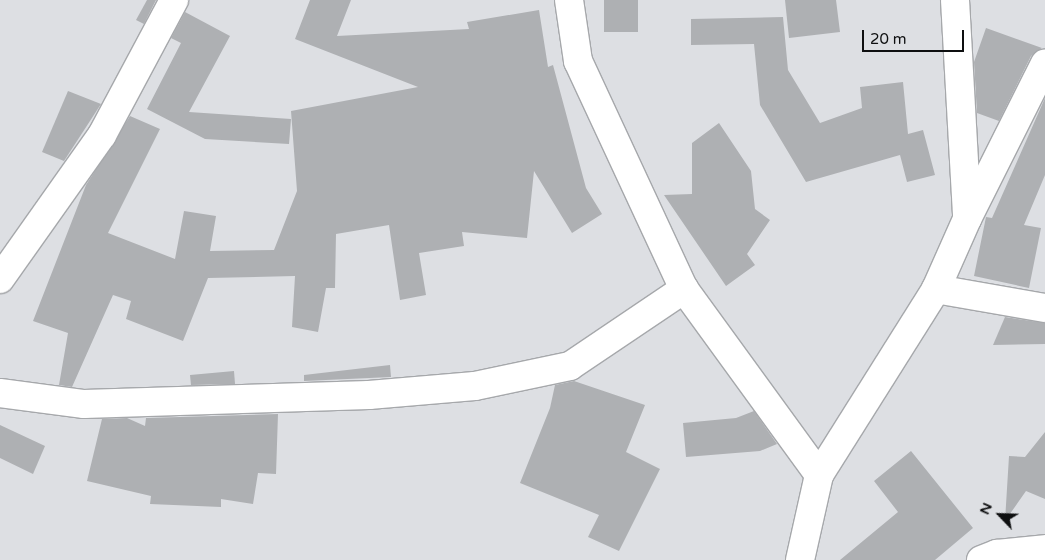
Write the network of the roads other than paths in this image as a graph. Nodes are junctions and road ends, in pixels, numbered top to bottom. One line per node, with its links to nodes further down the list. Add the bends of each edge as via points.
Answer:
1 (174, 0): 6 (street, via 102,134)
2 (569, 0): 7 (street, via 578,61)
3 (955, 0): 5 (street)
4 (1045, 63): 5 (street)
5 (967, 219): 8 (street)
6 (0, 279)
7 (684, 289): 10 (street, via 570,366 475,386 369,395 84,404); 11 (street)
8 (936, 289): 9 (street); 11 (street)
9 (1045, 308)
10 (0, 392)
11 (819, 475): 13 (street)
12 (1045, 549): 14 (street, via 998,554)
13 (800, 560)
14 (981, 560)

